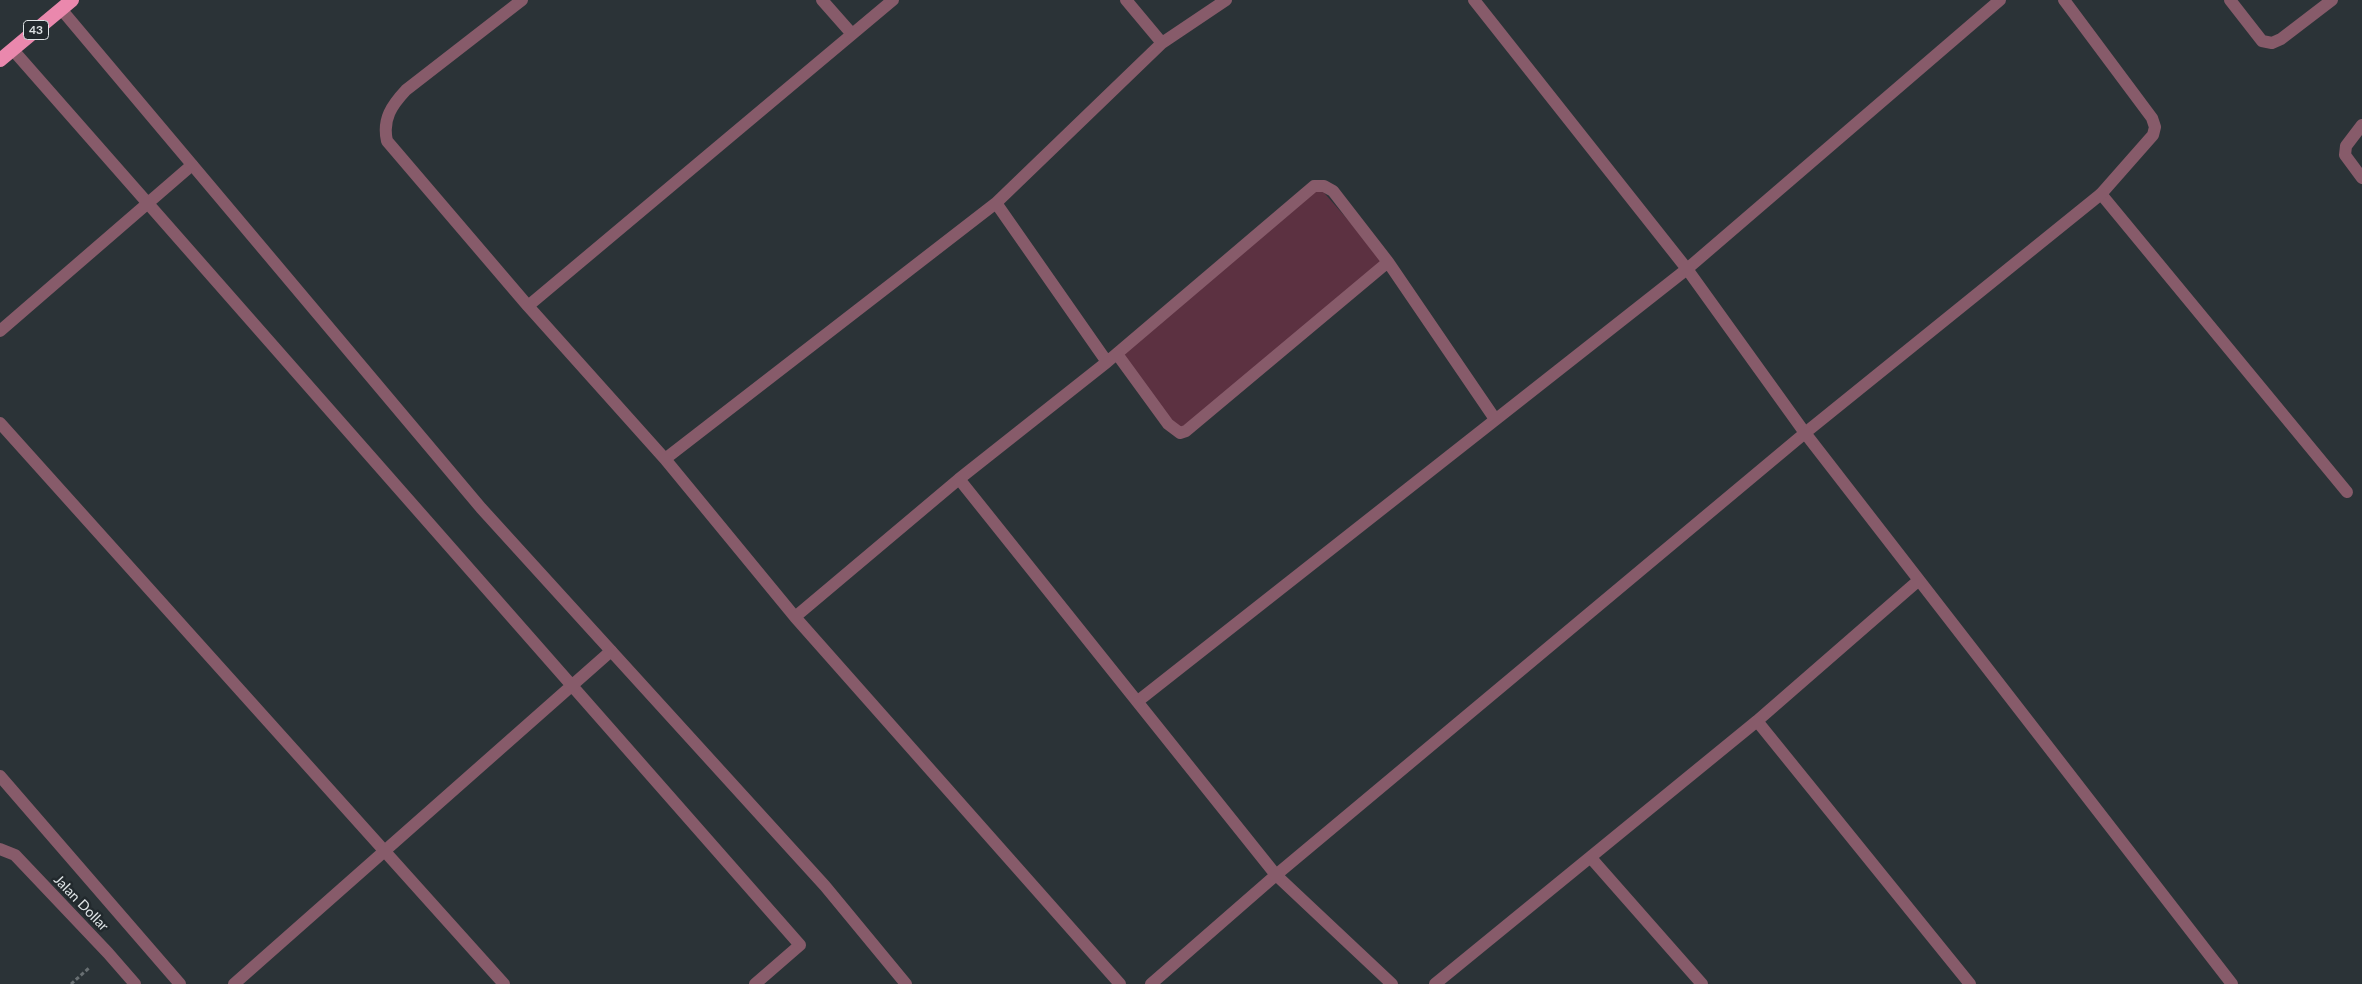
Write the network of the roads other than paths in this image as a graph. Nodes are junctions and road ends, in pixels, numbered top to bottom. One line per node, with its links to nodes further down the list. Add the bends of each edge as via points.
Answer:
1 (522, 0): 24 (street, via 406,90 396,101 384,129 387,141)
2 (822, 0): 12 (street)
3 (893, 0): 12 (street)
4 (1126, 0): 13 (street)
5 (1226, 0): 13 (street)
6 (1474, 0): 23 (street)
7 (2000, 0): 23 (street)
8 (2064, 0): 19 (street, via 2155,126 2152,135)
9 (2230, 0): 10 (street, via 2262,41 2272,43)
10 (2332, 0)
11 (66, 4): 14 (highway, 43); 17 (street)
12 (852, 34): 24 (street)
13 (1162, 43): 21 (street)
14 (13, 50): 15 (highway, 43); 20 (street)
15 (0, 60)
16 (2362, 125): 18 (street, via 2346,146 2345,155)
17 (192, 164): 20 (street); 35 (street, via 481,508)
18 (2362, 178)
19 (2101, 194): 29 (street); 32 (street)
20 (148, 202): 25 (street); 36 (street)
21 (996, 203): 26 (street); 30 (street)
22 (1388, 262): 26 (street, via 1180,433 1168,424); 26 (street, via 1333,191 1324,186 1314,186); 27 (street)
23 (1687, 269): 27 (street); 29 (street)
24 (528, 306): 30 (street)
25 (0, 331)
26 (1112, 358): 31 (street)
27 (1495, 419): 37 (street)
28 (0, 423): 41 (street)
29 (1805, 433): 33 (street); 43 (street)
30 (665, 459): 34 (street)
31 (958, 479): 34 (street); 37 (street)
32 (2347, 492)
33 (1919, 580): 38 (street); 56 (street)
34 (796, 617): 50 (street)
35 (611, 651): 36 (street); 49 (street, via 825,886)
36 (572, 686): 41 (street); 48 (street, via 800,945)
37 (1138, 701): 43 (street)
38 (1757, 721): 42 (street); 55 (street)
39 (0, 776): 45 (street)
40 (0, 849): 44 (street, Jalan Dollar, via 15,855)
41 (383, 851): 46 (street); 47 (street)
42 (1591, 858): 53 (street); 54 (street)
43 (1276, 875): 51 (street); 52 (street)
44 (135, 984)
45 (180, 984)
46 (234, 984)
47 (504, 984)
48 (755, 984)
49 (906, 984)
50 (1120, 984)
51 (1152, 984)
52 (1392, 984)
53 (1435, 984)
54 (1702, 984)
55 (1970, 984)
56 (2232, 984)

